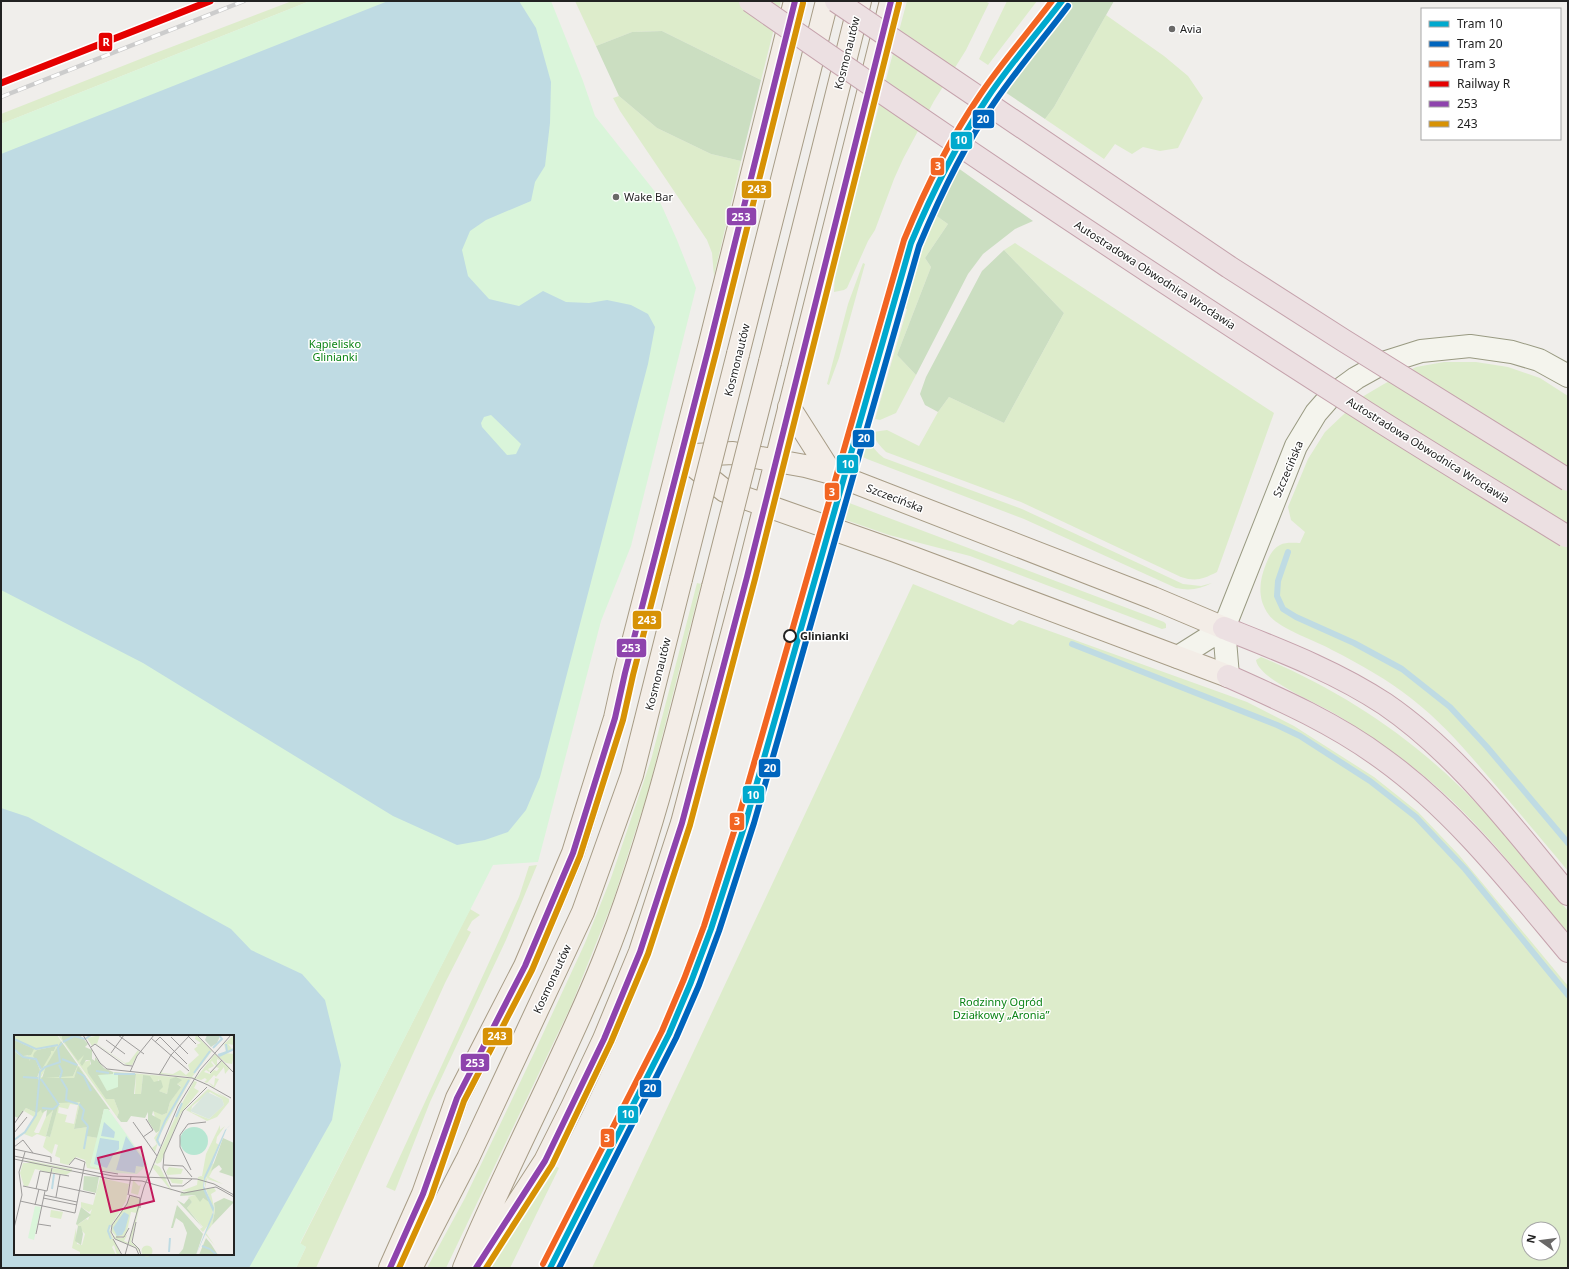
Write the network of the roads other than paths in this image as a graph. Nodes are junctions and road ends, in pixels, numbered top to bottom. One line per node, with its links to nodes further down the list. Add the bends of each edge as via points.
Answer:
1 (750, 1): 14 (highway, Autostradowa Obwodnica Wrocławia, bridge, via 1090,232 1354,405)
2 (795, 1): 9 (main road)
3 (827, 1): 21 (main road, Kosmonautów, bridge, via 632,775 583,912 468,1158)
4 (836, 1): 12 (highway, bridge, via 1229,267)
5 (860, 1): 22 (main road, Kosmonautów, bridge, via 662,789 636,873 603,962 566,1047 480,1228)
6 (891, 1): 8 (main road)
7 (1568, 376): 15 (street, Szczecińska, via 1539,360 1512,352 1470,346 1421,351 1384,363 1356,378 1330,397 1316,413 1296,446)
8 (789, 407): 10 (main road); 11 (main road)
9 (680, 456): 10 (main road, Szczecińska, via 733,453); 13 (main road, via 726,492); 20 (main road, via 615,718 573,853 525,966 457,1098 423,1194)
10 (776, 460): 11 (main road, Szczecińska); 13 (main road)
11 (831, 473): 15 (main road, Szczecińska)
12 (1568, 480)
13 (764, 506): 16 (main road, via 895,551); 23 (main road, via 682,823 640,952 604,1039 545,1161)
14 (1568, 538)
15 (1224, 628): 16 (street); 17 (street, Szczecińska); 18 (highway, via 1339,677 1385,704 1451,760)
16 (1178, 657): 17 (main road)
17 (1228, 676): 19 (highway, via 1317,717 1383,758 1411,780 1439,804 1482,849)
18 (1568, 894)
19 (1568, 950)
20 (390, 1268)
21 (411, 1268)
22 (464, 1268)
23 (476, 1268)

